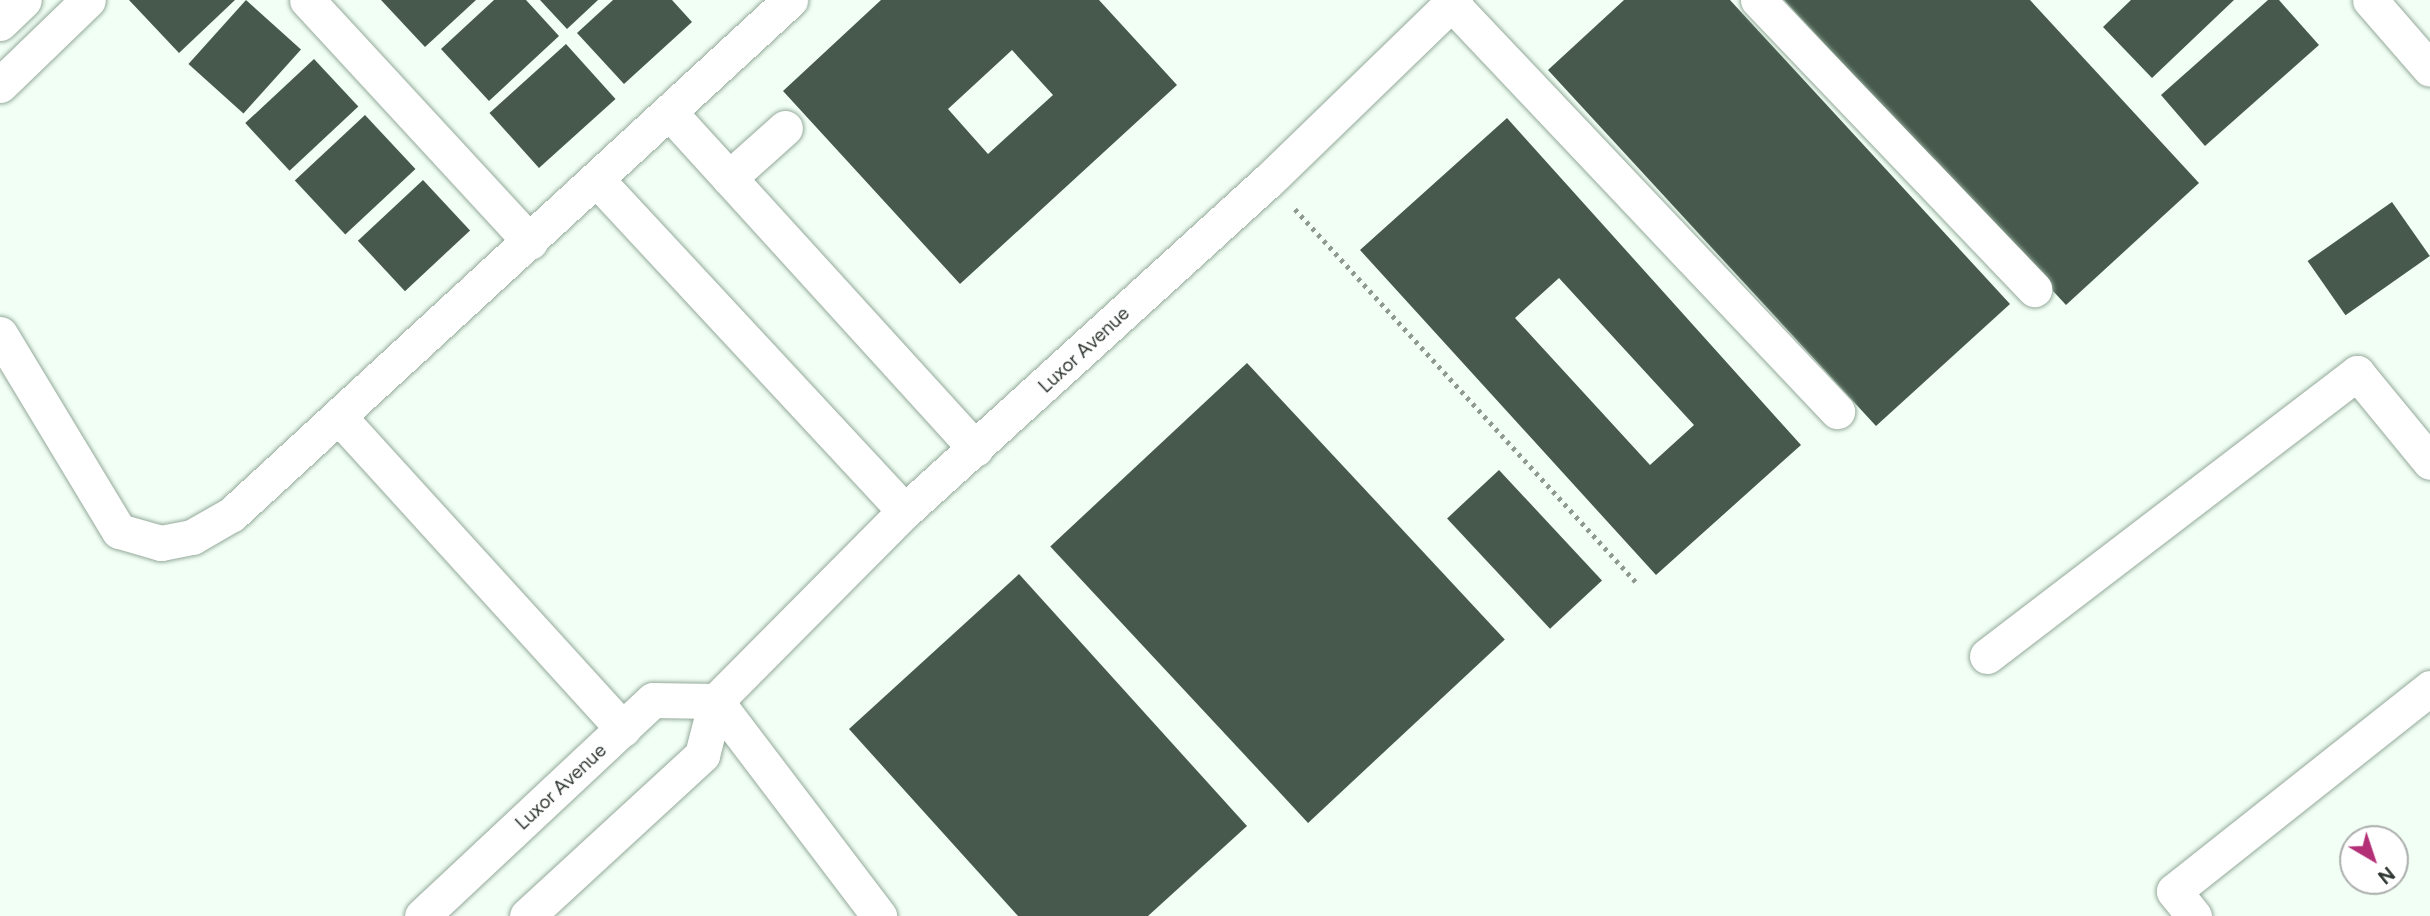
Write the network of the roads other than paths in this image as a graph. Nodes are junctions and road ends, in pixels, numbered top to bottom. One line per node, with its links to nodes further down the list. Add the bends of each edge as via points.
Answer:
1 (24, 0): 8 (street)
2 (88, 0): 10 (street)
3 (307, 0): 15 (street)
4 (790, 0): 11 (street)
5 (1758, 0): 16 (street)
6 (2370, 0): 9 (street)
7 (1453, 2): 18 (street); 20 (street, Luxor Avenue, via 1269,180)
8 (0, 23)
9 (2430, 69)
10 (0, 85)
11 (670, 113): 13 (street); 14 (street)
12 (785, 128): 13 (street)
13 (729, 178): 20 (street)
14 (597, 180): 15 (street); 22 (street)
15 (530, 242): 19 (street)
16 (2034, 289)
17 (0, 334): 19 (street, via 119,531 161,543 192,537 232,514)
18 (1837, 411)
19 (339, 417): 26 (street)
20 (976, 449): 22 (street, Luxor Avenue)
21 (2430, 463): 23 (street, via 2357,373)
22 (905, 511): 25 (street, Luxor Avenue)
23 (1987, 656)
24 (2430, 688): 30 (street, via 2174,891)
25 (716, 701): 26 (street, Luxor Avenue, via 653,700); 28 (street, via 702,755); 29 (street)
26 (623, 729): 27 (street, Luxor Avenue)
27 (422, 916)
28 (527, 916)
29 (878, 916)
30 (2194, 916)

